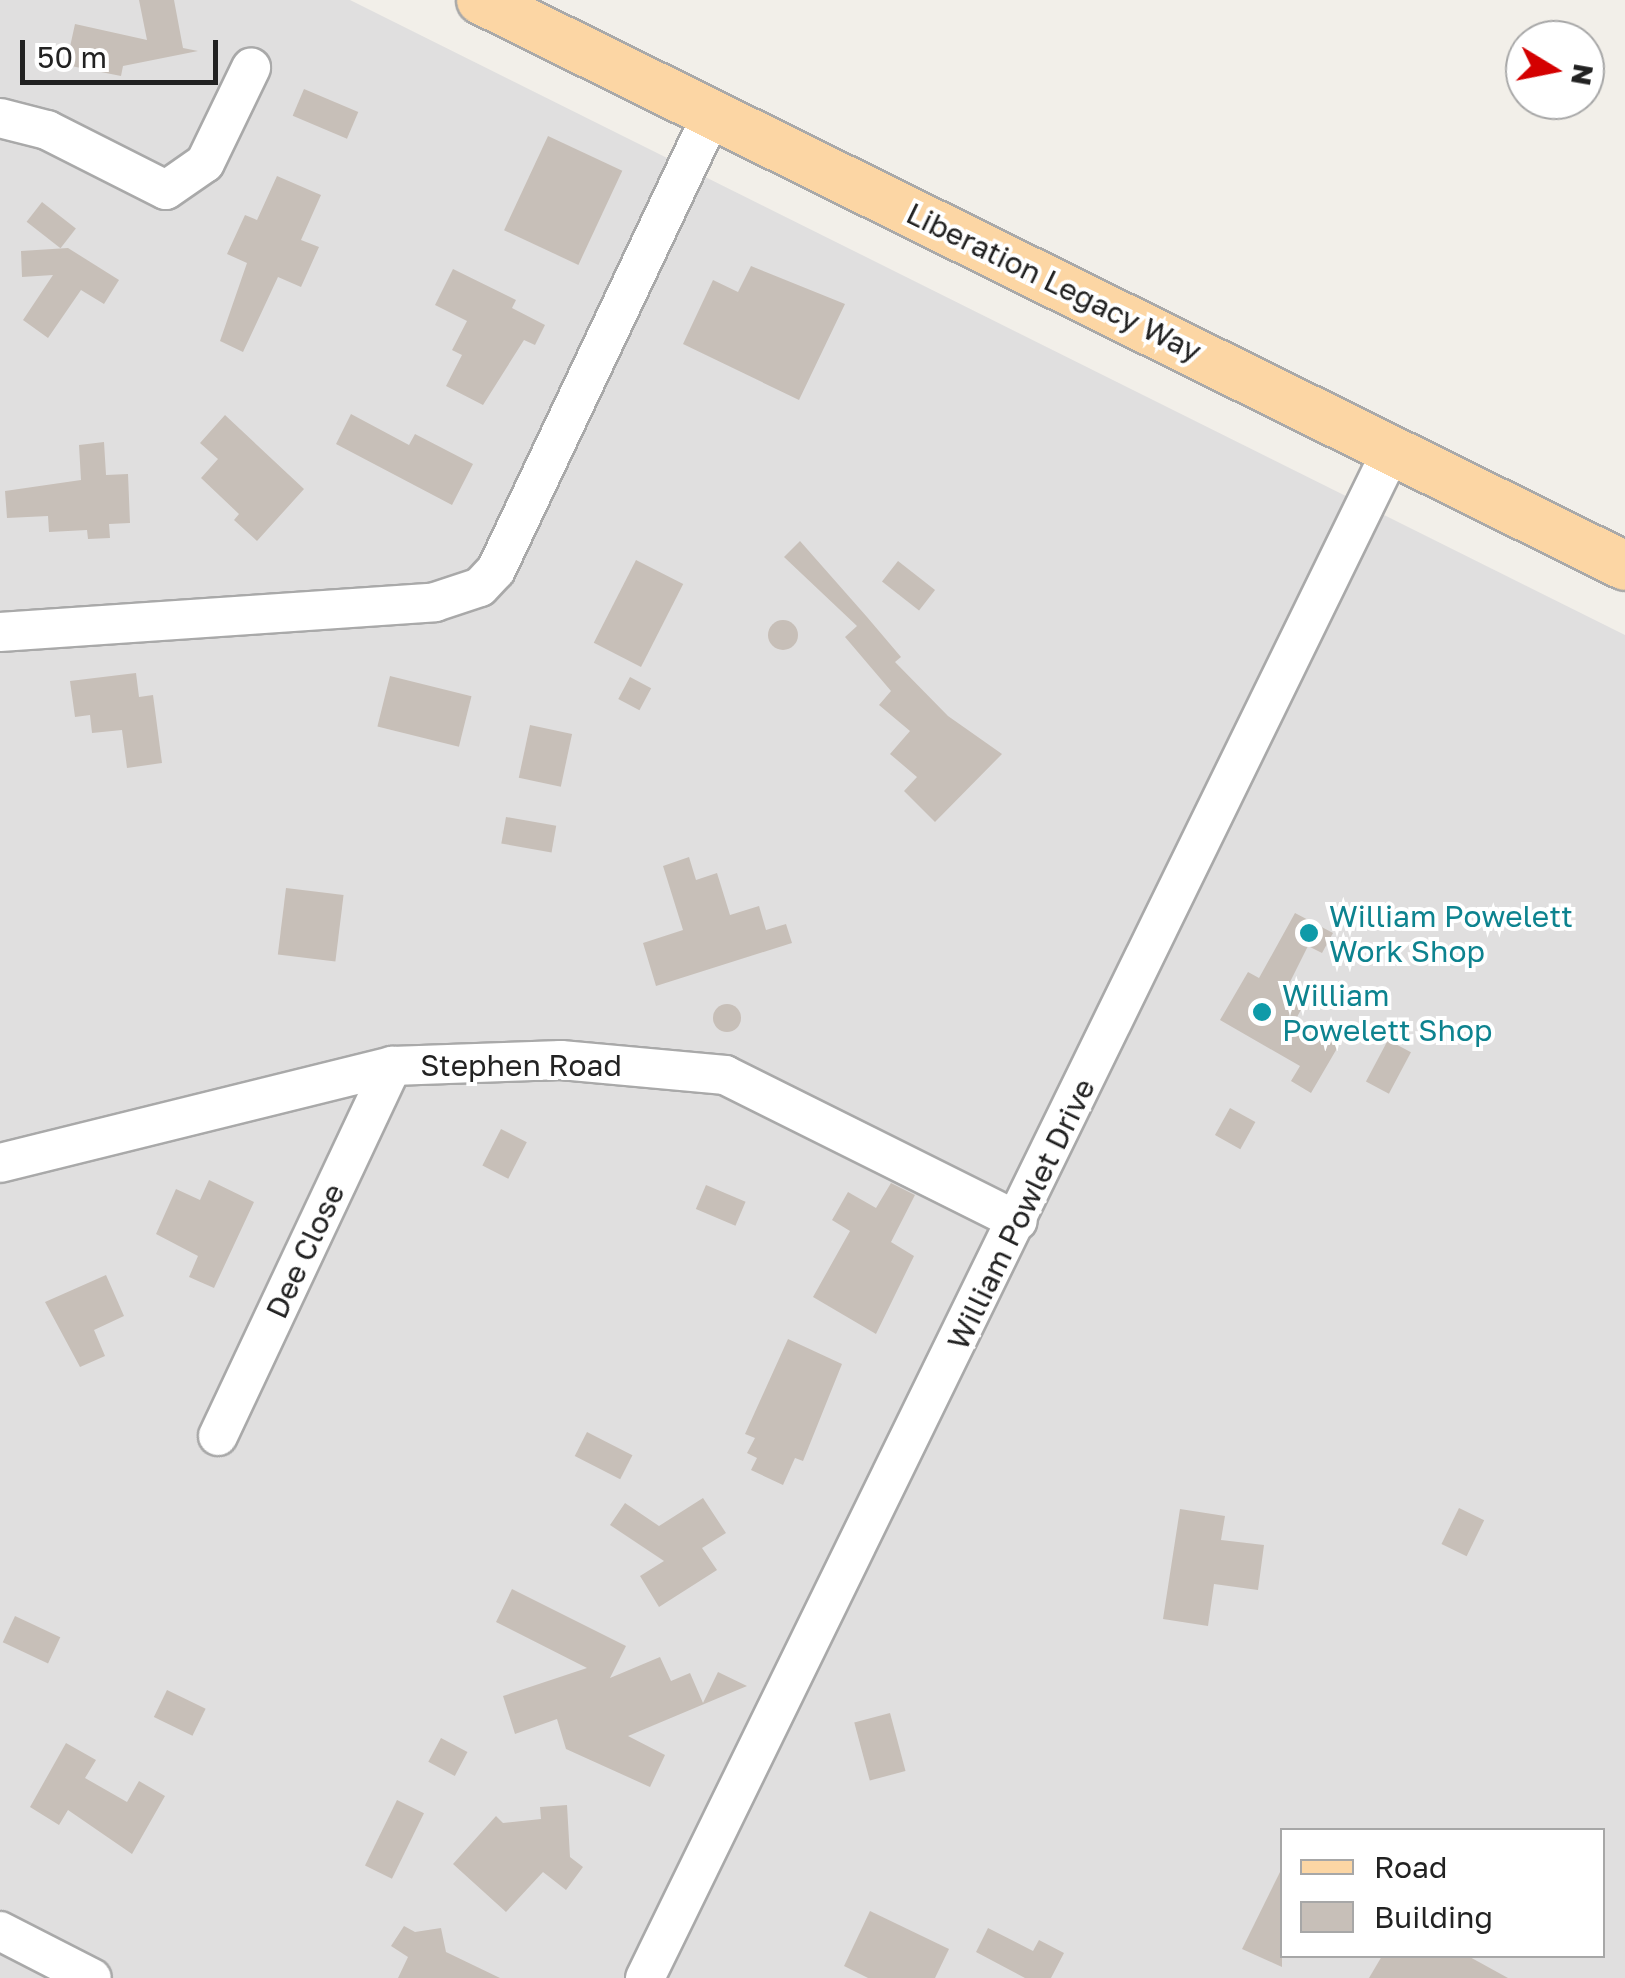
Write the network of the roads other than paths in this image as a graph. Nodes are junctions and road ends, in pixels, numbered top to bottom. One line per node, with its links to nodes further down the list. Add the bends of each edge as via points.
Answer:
1 (481, 0): 3 (main road, Liberation Legacy Way)
2 (252, 68): 4 (street, via 205,163 166,190 47,130)
3 (712, 114): 5 (main road, Liberation Legacy Way); 7 (street, via 496,570 480,586 435,602)
4 (0, 118)
5 (1393, 448): 6 (main road, Liberation Legacy Way); 10 (street, William Powlet Drive)
6 (1625, 566)
7 (0, 632)
8 (392, 1066): 9 (street, Stephen Road); 10 (street, Stephen Road, via 561,1060 725,1075); 11 (street, Dee Close)
9 (0, 1163)
10 (1018, 1221): 14 (street, William Powlet Drive)
11 (218, 1436)
12 (0, 1931): 13 (street)
13 (92, 1978)
14 (645, 1978)

